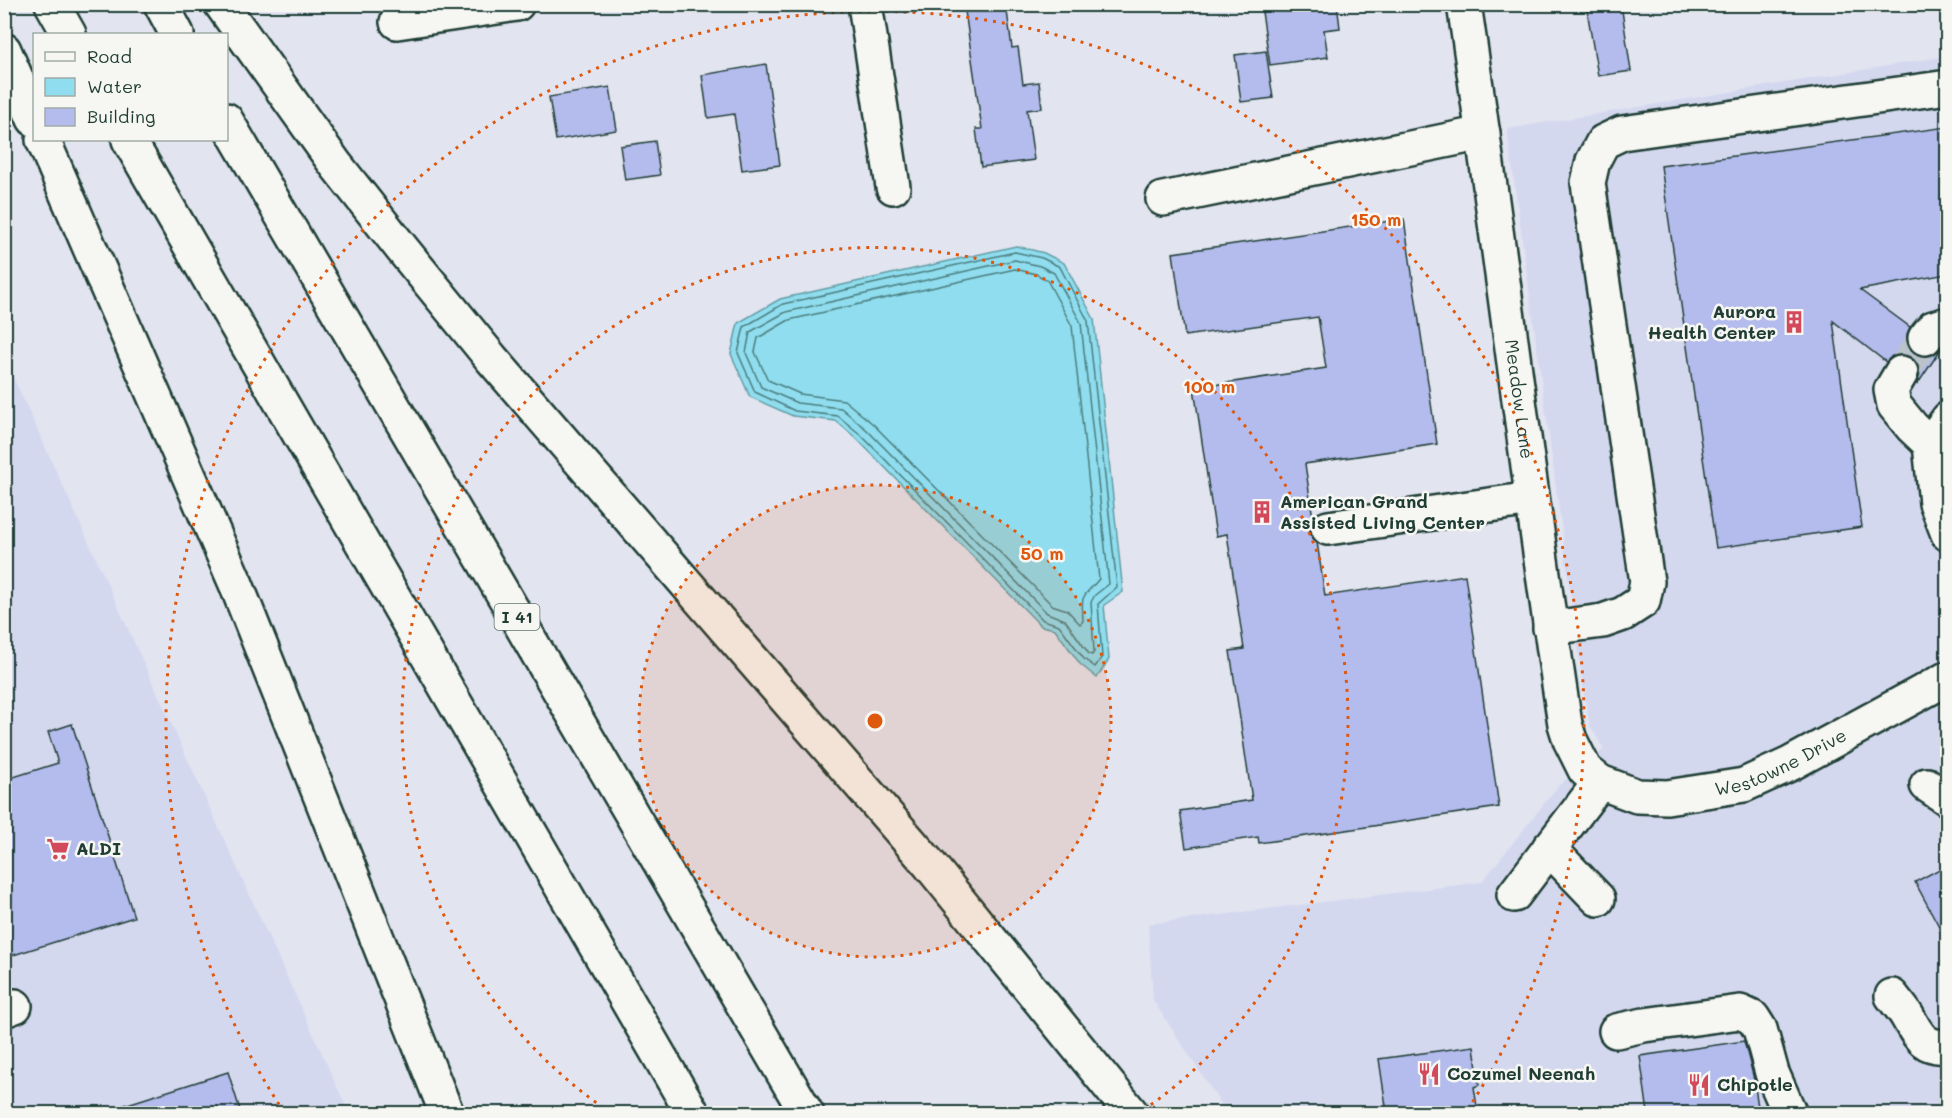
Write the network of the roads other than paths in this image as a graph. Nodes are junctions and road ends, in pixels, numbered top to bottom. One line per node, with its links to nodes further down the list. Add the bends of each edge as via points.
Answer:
1 (52, 4): 8 (main road)
2 (161, 4): 9 (main road)
3 (221, 4): 36 (main road, via 336,165 417,268 930,865)
4 (517, 4): 7 (main road)
5 (865, 4): 17 (main road)
6 (1464, 4): 14 (main road, Meadow Lane)
7 (397, 22)
8 (68, 33)
9 (176, 33)
10 (4, 50): 12 (main road)
11 (1947, 87): 24 (main road, via 1622,133 1603,142 1588,183 1647,582 1643,601 1623,614 1603,621)
12 (33, 117)
13 (228, 123): 35 (main road, I 41)
14 (1483, 133): 18 (main road); 21 (main road, Meadow Lane)
15 (44, 141): 33 (main road, via 237,584)
16 (130, 141): 34 (main road)
17 (892, 187)
18 (1163, 200)
19 (1901, 373): 20 (main road, via 1891,390 1894,405 1912,428)
20 (1939, 431): 23 (main road, via 1936,503)
21 (1532, 499): 22 (main road); 24 (main road, Meadow Lane)
22 (1328, 528)
23 (1947, 534)
24 (1550, 628): 26 (main road, Meadow Lane, via 1568,732 1585,770)
25 (1947, 678): 26 (main road, Westowne Drive, via 1744,785 1667,797 1637,796)
26 (1600, 782): 27 (main road)
27 (1549, 848): 28 (main road); 29 (main road)
28 (1514, 895)
29 (1598, 899)
30 (1892, 996): 32 (main road, via 1916,1034 1927,1044)
31 (1616, 1030): 37 (main road, via 1740,1012 1753,1018)
32 (1947, 1046)
33 (447, 1113)
34 (693, 1113)
35 (807, 1113)
36 (1132, 1113)
37 (1790, 1113)

